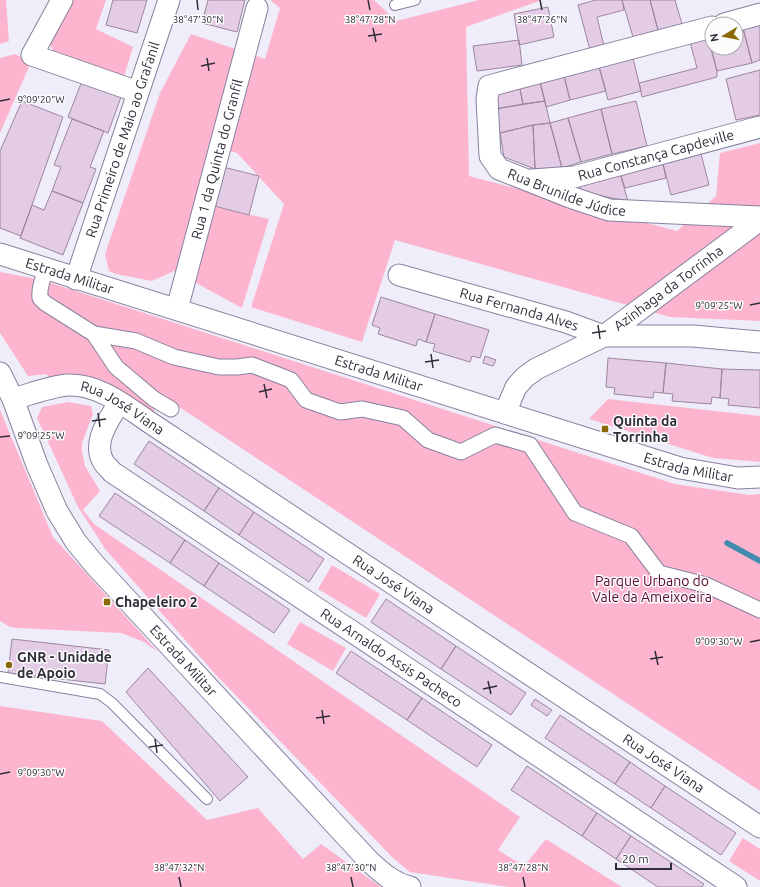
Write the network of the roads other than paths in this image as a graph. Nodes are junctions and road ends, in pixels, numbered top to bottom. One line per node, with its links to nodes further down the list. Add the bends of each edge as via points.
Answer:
1 (62, 0): 9 (street, via 32,54)
2 (169, 0): 9 (street, Rua Primeiro de Maio ao Grafanil)
3 (415, 0): 4 (lane)
4 (394, 5)
5 (257, 8): 18 (street, Rua 1 da Quinta do Granfil)
6 (760, 14): 7 (street)
7 (744, 18)
8 (704, 29): 11 (street, Rua Brunilde Júdice, via 490,86 487,99 490,156 499,169)
9 (138, 92): 17 (street, Rua Primeiro de Maio ao Grafanil)
10 (760, 127): 11 (street, Rua Constança Capdeville, via 574,177)
11 (527, 180): 12 (street, Rua Brunilde Júdice, via 610,210)
12 (760, 217)
13 (760, 220): 20 (street, Azinhaga da Torrinha)
14 (0, 254): 15 (street, Estrada Militar)
15 (47, 270): 17 (street, Estrada Militar); 19 (street, via 42,279 40,298)
16 (399, 275): 20 (street, Rua Fernanda Alves, via 566,322)
17 (76, 279): 18 (street, Estrada Militar)
18 (177, 310): 26 (street, Estrada Militar)
19 (94, 334): 25 (street, via 116,367 154,399); 28 (street, via 136,341 174,357 219,367 252,365 291,380 306,400 340,412 362,409 403,418 428,440 461,452 495,436 530,444 575,513 631,536 659,573 706,585)
20 (604, 336): 21 (street, Rua Fernanda Alves, via 693,336); 26 (street, Azinhaga da Torrinha, via 536,369 525,377 516,387)
21 (760, 342)
22 (0, 373): 23 (street, Estrada Militar)
23 (13, 399): 24 (street, Rua José Viana, via 67,385 99,391); 32 (street, Estrada Militar, via 57,511 76,542 369,861 384,875)
24 (119, 403): 31 (street, Rua José Viana); 33 (street, Rua Arnaldo Assis Pacheco, via 101,435 100,450 104,462 112,472)
25 (171, 409)
26 (505, 413): 27 (street, Estrada Militar, via 680,468 738,478)
27 (760, 477)
28 (760, 610)
29 (0, 677): 30 (lane, via 100,694)
30 (207, 799)
31 (760, 827)
32 (410, 887)
33 (736, 887)

